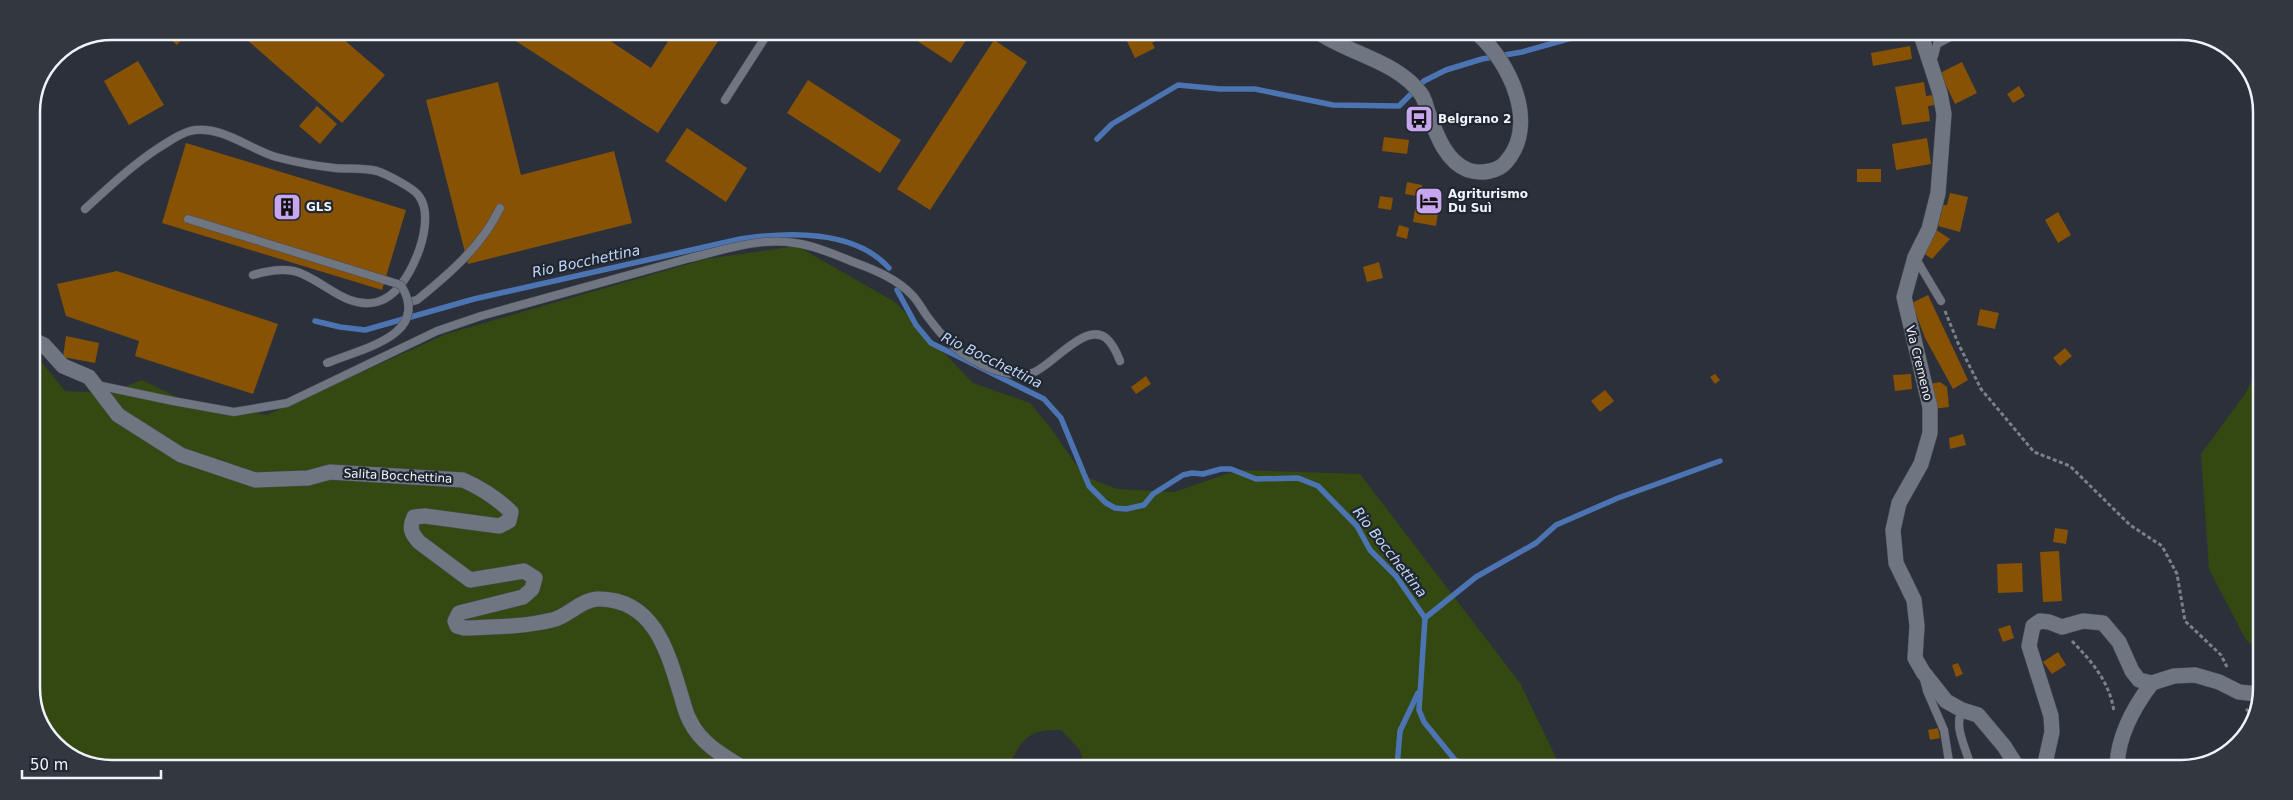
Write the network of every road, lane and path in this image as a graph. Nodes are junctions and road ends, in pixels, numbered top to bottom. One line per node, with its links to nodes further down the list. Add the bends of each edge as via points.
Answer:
1 (764, 40): 7 (lane)
2 (1334, 40): 3 (street, via 1395,70 1422,95 1443,148 1454,162 1468,170 1487,172 1501,168 1511,156 1520,139 1521,118 1513,86)
3 (1485, 40)
4 (1922, 40): 6 (street, Via Cremeno)
5 (1945, 40): 6 (lane, via 1937,44 1934,56)
6 (1928, 59): 11 (street, Via Cremeno, via 1944,114 1938,194 1929,229)
7 (725, 100)
8 (500, 208): 14 (lane, via 485,236 466,256 417,300)
9 (85, 209): 12 (lane, via 131,166 175,137 191,131 228,136 275,157 333,168 376,171 419,196 424,211 424,231 418,252 409,273 392,294 378,302 352,301 294,271 274,269)
10 (188, 219): 14 (lane, bridge, via 401,284)
11 (1915, 257): 13 (lane); 20 (street, Via Cremeno, via 1904,298 1930,407 1930,433 1921,464 1899,503 1892,530 1896,564 1914,600 1917,626 1915,658)
12 (253, 275)
13 (1941, 301): 22 (path, via 1981,388 2034,452 2070,466 2130,525 2162,546 2177,574 2185,621 2221,656)
14 (409, 302): 17 (lane, bridge, via 401,329 394,336)
15 (40, 343): 18 (street, Salita Bocchettina, via 63,366 89,377)
16 (1120, 361): 18 (lane, Salita Bocchettina, via 1106,338 1098,334 1069,346 1033,373 1008,373 984,366 966,357 947,341 912,295 897,283 823,250 793,242 777,242 690,258 481,316 437,331 287,403 234,412)
17 (327, 363)
18 (94, 384): 27 (street, Salita Bocchettina, via 118,415 181,454 254,480 308,478 330,472 463,480 477,486 511,512 509,521 499,526 414,517 410,526 412,535 470,580 524,571 534,578 532,589 523,597 459,614 454,621 457,626 518,626 554,620 597,599 616,600 631,607 648,619 664,644 689,720 703,740)
19 (2055, 626): 21 (street, via 2088,621 2103,623 2119,642 2135,676); 26 (path, via 2088,657 2103,677 2113,700); 31 (street, via 2040,621 2033,626 2029,646 2051,716 2052,732)
20 (1923, 672): 24 (street, Via Cremeno, via 1946,701); 28 (lane, via 1927,691 1944,730)
21 (2152, 683): 22 (street, via 2174,676 2195,675); 32 (street, via 2132,712)
22 (2239, 692): 23 (street); 25 (path)
23 (2252, 693)
24 (1962, 710): 29 (lane, via 1957,719); 30 (street, Via Cremeno, via 1978,715)
25 (2249, 712)
26 (2116, 719)
27 (731, 760)
28 (1949, 760)
29 (1969, 760)
30 (2013, 760)
31 (2046, 760)
32 (2117, 760)

